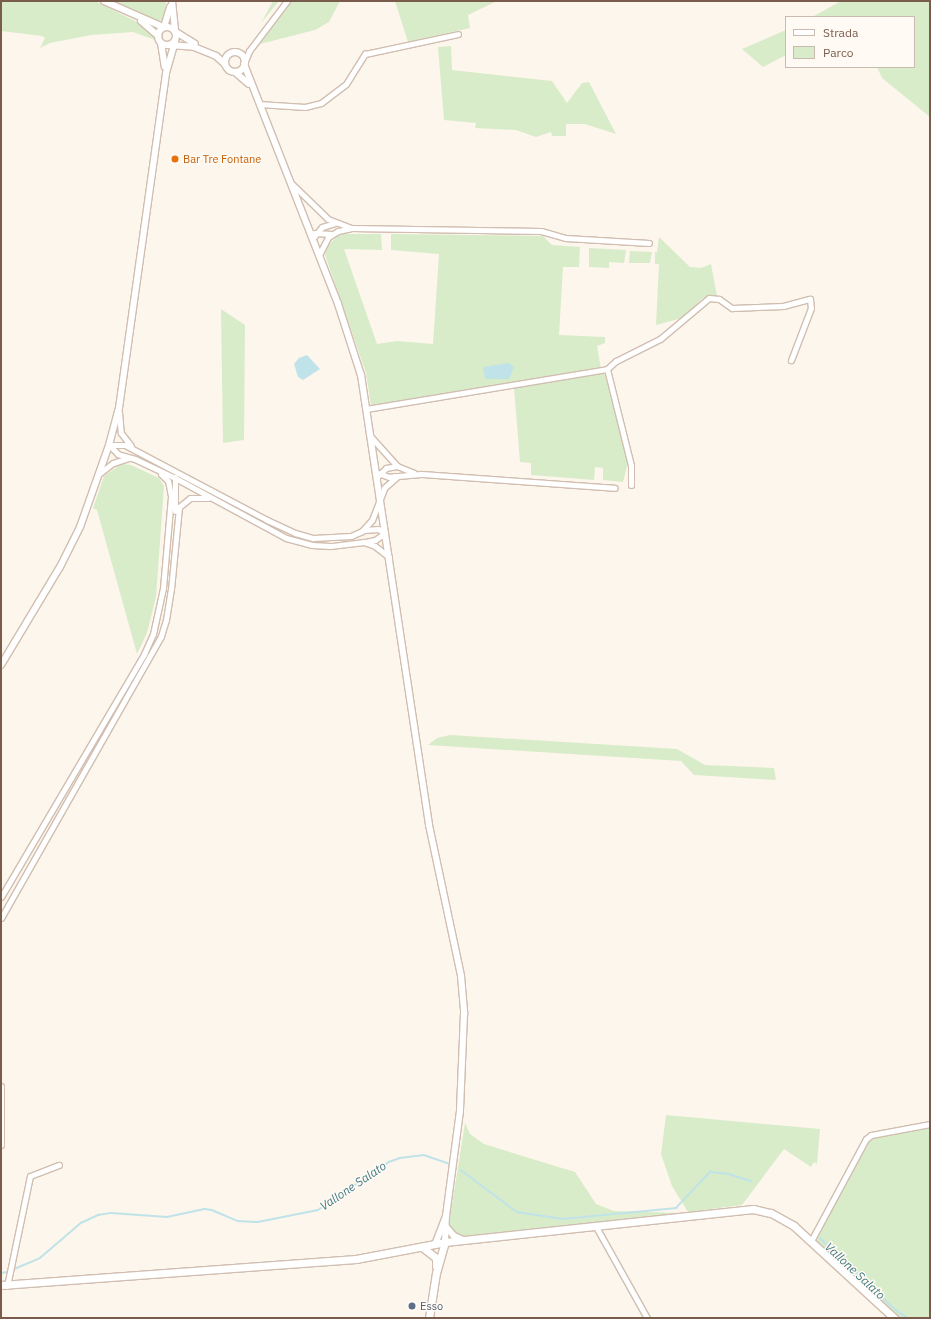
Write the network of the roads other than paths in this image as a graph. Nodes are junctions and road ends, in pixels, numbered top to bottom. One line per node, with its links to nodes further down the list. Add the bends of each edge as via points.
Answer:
1 (104, 1): 4 (street)
2 (171, 1): 5 (street); 6 (street)
3 (287, 1): 12 (street, via 249,51)
4 (135, 16): 5 (street); 8 (street)
5 (164, 27): 6 (street); 8 (street)
6 (176, 31): 10 (street); 11 (street, via 207,50)
7 (458, 34): 17 (street, via 365,54 346,84 321,103 305,107)
8 (158, 36): 9 (street)
9 (161, 43): 10 (street); 15 (street)
10 (172, 44): 13 (street, via 194,47 216,56); 15 (street)
11 (229, 53): 12 (street, via 239,53); 13 (street)
12 (245, 63): 14 (street, via 241,70); 16 (street)
13 (225, 64): 14 (street, via 228,69)
14 (235, 72): 16 (street)
15 (166, 73): 27 (street)
16 (253, 88): 17 (street)
17 (259, 104): 18 (street)
18 (292, 184): 19 (street, via 314,208); 22 (street)
19 (336, 222): 20 (street); 22 (street, via 322,227)
20 (352, 228): 21 (street); 23 (street, via 541,231 566,238)
21 (332, 234): 22 (street); 24 (street, via 324,243)
22 (314, 235): 24 (street)
23 (649, 243)
24 (319, 255): 28 (street, via 354,353)
25 (791, 360): 26 (street, via 811,308 810,299 783,306 732,308 713,298 704,300 660,339 616,361)
26 (606, 369): 28 (street); 42 (street, via 631,465)
27 (119, 408): 30 (street); 31 (street, via 121,433)
28 (366, 409): 29 (street)
29 (370, 437): 34 (street); 37 (street)
30 (109, 445): 31 (street, via 121,444); 32 (street, via 118,454); 36 (street)
31 (134, 450): 33 (street)
32 (128, 458): 35 (street); 36 (street, via 113,463)
33 (162, 465): 40 (street); 41 (street)
34 (396, 466): 37 (street, via 386,468); 38 (street)
35 (156, 469): 40 (street); 44 (street, via 168,481)
36 (100, 473): 52 (street, via 80,527 67,553)
37 (377, 474): 39 (street); 46 (street)
38 (421, 474): 39 (street); 43 (street)
39 (398, 476): 46 (street, via 388,482)
40 (175, 478): 41 (street, via 181,476); 44 (street, via 172,482); 45 (street); 47 (street)
41 (195, 482): 48 (street, via 295,533 329,538 351,536)
42 (631, 484)
43 (614, 488)
44 (171, 496): 53 (street, via 163,588 153,634 144,654)
45 (210, 498): 47 (street, via 185,499 179,507); 50 (street, via 299,542 330,546)
46 (379, 500): 48 (street, via 372,520); 49 (street)
47 (176, 526): 54 (street, via 171,589 161,636)
48 (362, 530): 49 (street, via 378,529)
49 (385, 533): 50 (street, via 375,540); 51 (street)
50 (364, 542): 51 (street, via 375,546)
51 (389, 557): 59 (street, via 429,825 464,998 460,1111)
52 (1, 665)
53 (1, 897)
54 (1, 918)
55 (1, 1086): 57 (street)
56 (930, 1124): 65 (street, via 871,1134)
57 (1, 1145)
58 (59, 1165): 70 (street, via 30,1176)
59 (446, 1216): 61 (street); 62 (street)
60 (595, 1225): 63 (main road); 65 (main road, via 753,1210 783,1219); 72 (street)
61 (447, 1228): 63 (street); 64 (street)
62 (436, 1241): 64 (main road); 66 (main road); 68 (main road)
63 (460, 1241): 64 (main road); 67 (main road)
64 (445, 1242): 67 (main road)
65 (811, 1242): 73 (main road)
66 (424, 1247): 68 (main road); 70 (main road, via 356,1259)
67 (443, 1252): 69 (main road)
68 (436, 1258): 69 (main road)
69 (436, 1273): 71 (main road)
70 (4, 1285)
71 (429, 1318)
72 (647, 1318)
73 (894, 1318)

